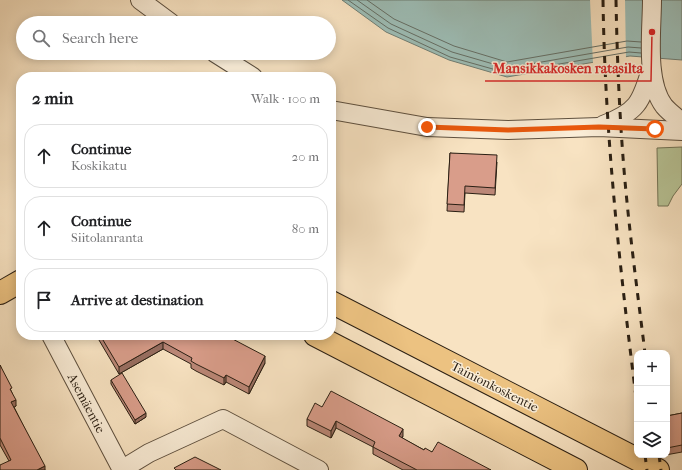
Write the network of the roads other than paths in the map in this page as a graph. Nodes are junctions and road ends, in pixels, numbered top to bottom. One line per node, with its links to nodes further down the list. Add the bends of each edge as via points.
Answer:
1 (652, 0): 5 (street)
2 (144, 1): 3 (street)
3 (162, 16)
4 (226, 60): 6 (street)
5 (652, 65): 8 (street, via 653,82 660,99); 9 (street, via 640,100 633,109 619,119)
6 (245, 72)
7 (336, 111): 9 (street, via 427,127 508,130)
8 (682, 122)
9 (599, 127): 10 (street)
10 (682, 131)
11 (16, 283): 12 (main road)
12 (0, 293)
13 (336, 305): 19 (main road, Tainionkoskentie)
14 (55, 340): 16 (street, Asemäentie)
15 (325, 340): 18 (main road)
16 (122, 470): 17 (street, via 149,453 223,419)
17 (319, 470)
18 (576, 470)
19 (658, 470)

